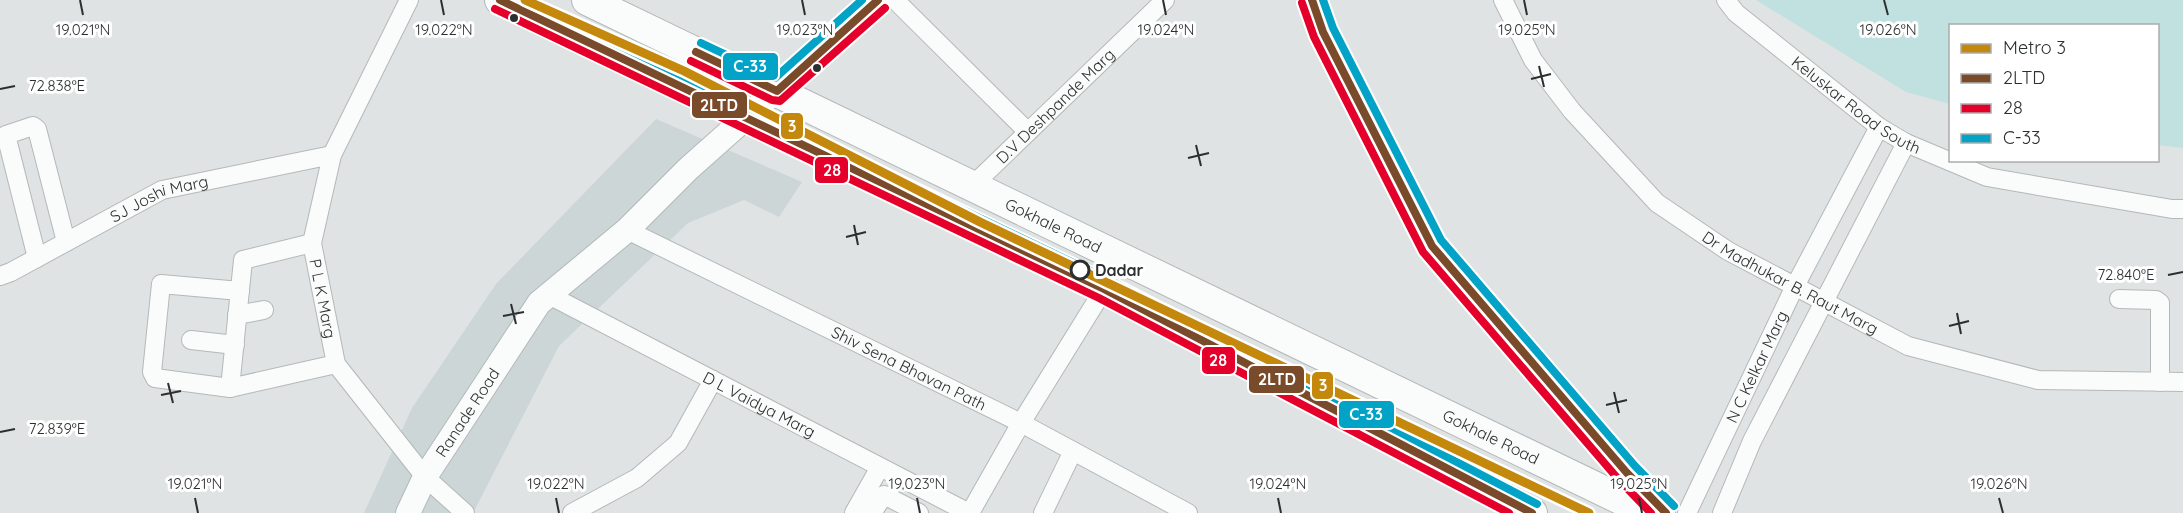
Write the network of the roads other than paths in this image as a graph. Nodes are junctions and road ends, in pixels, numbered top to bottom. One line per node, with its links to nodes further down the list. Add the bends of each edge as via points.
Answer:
1 (409, 0): 16 (street, P L K Marg)
2 (500, 0): 12 (main road)
3 (587, 0): 10 (main road, Gokhale Road)
4 (878, 0): 11 (street, Ranade Road)
5 (895, 0): 14 (street)
6 (1165, 0): 14 (street, D.V Deshpande Marg)
7 (1312, 0): 59 (street, via 1323,32 1432,246)
8 (1503, 0): 28 (street, Dr Madhukar B. Raut Marg, via 1533,60 1657,202 1728,251)
9 (1726, 0): 13 (street, Keluskar Road South, via 1736,13)
10 (627, 9): 11 (main road, Gokhale Road)
11 (777, 91): 12 (street, Ranade Road); 19 (main road, Gokhale Road)
12 (746, 118): 23 (street, Ranade Road); 29 (main road)
13 (1879, 127): 15 (street, Keluskar Road South); 28 (street, N C Kelkar Marg)
14 (1028, 132): 19 (street, D.V Deshpande Marg)
15 (1906, 142): 17 (street, Keluskar Road South); 33 (street, N C Kelkar Marg)
16 (332, 155): 24 (street, SJ Joshi Marg, via 162,190); 25 (street, P L K Marg)
17 (1949, 160)
18 (1953, 162): 20 (street, Keluskar Road South, via 1988,177)
19 (971, 187): 58 (main road, Gokhale Road, via 1107,249)
20 (2183, 209)
21 (58, 217): 22 (street); 22 (street, via 37,129 33,126 5,138); 24 (street)
22 (28, 227): 26 (street)
23 (627, 230): 31 (street, Ranade Road); 43 (street, Shiv Sena Bhavan Path)
24 (66, 242): 26 (street, SJ Joshi Marg)
25 (312, 243): 30 (street, via 245,258); 38 (street, P L K Marg)
26 (37, 258): 27 (street, SJ Joshi Marg)
27 (0, 276)
28 (1794, 288): 33 (street, Dr Madhukar B. Raut Marg); 60 (street, N C Kelkar Marg)
29 (1104, 289): 43 (street); 57 (main road)
30 (240, 291): 35 (street); 42 (street, via 166,283 159,286 153,376)
31 (549, 295): 39 (street, D L Vaidya Marg); 46 (street, Ranade Road, via 539,303)
32 (2119, 299): 40 (street, via 2160,303)
33 (1822, 303): 40 (street, Dr Madhukar B. Raut Marg, via 1908,346 2038,380); 61 (street, N C Kelkar Marg, via 1752,441)
34 (264, 310): 35 (street)
35 (237, 315): 37 (street)
36 (191, 340): 37 (street)
37 (235, 345): 42 (street)
38 (336, 364): 42 (street); 46 (street, P L K Marg)
39 (713, 380): 45 (street, D L Vaidya Marg); 51 (street, via 678,443 637,478)
40 (2160, 382): 41 (street, Dr Madhukar B. Raut Marg)
41 (2183, 382)
42 (230, 388)
43 (1021, 423): 44 (street, Shiv Sena Bhavan Path); 54 (street)
44 (1073, 451): 55 (street); 56 (street, Shiv Sena Bhavan Path)
45 (880, 467): 47 (street, D L Vaidya Marg); 52 (street)
46 (425, 477): 49 (street, Ranade Road); 50 (street, P L K Marg)
47 (930, 492): 48 (street); 54 (street, D L Vaidya Marg)
48 (919, 512): 53 (street, via 884,495)
49 (408, 513)
50 (465, 513)
51 (572, 513)
52 (854, 513)
53 (872, 513)
54 (970, 513)
55 (1043, 513)
56 (1188, 513)
57 (1532, 513)
58 (1648, 513)
59 (1666, 513)
60 (1688, 513)
61 (1722, 513)

